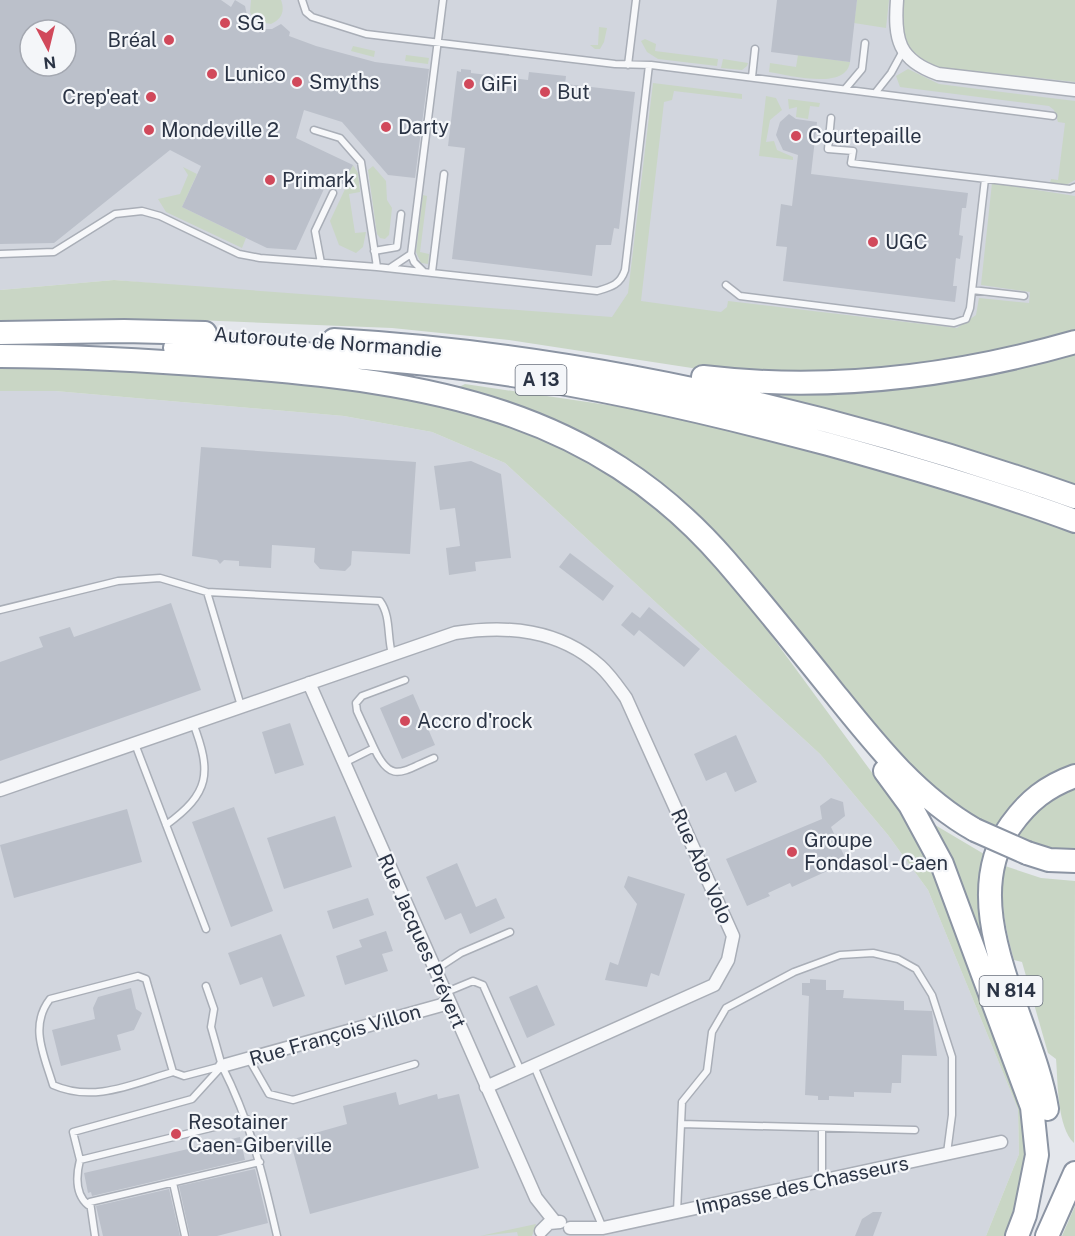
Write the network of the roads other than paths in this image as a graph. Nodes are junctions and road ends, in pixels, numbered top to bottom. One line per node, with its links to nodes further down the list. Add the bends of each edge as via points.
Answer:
1 (302, 0): 5 (lane, via 306,12 321,21 366,34)
2 (443, 0): 5 (lane)
3 (636, 0): 9 (lane)
4 (897, 0): 8 (street, via 895,28)
5 (438, 43): 9 (lane); 25 (lane)
6 (864, 43): 12 (lane, via 862,69)
7 (755, 49): 11 (lane)
8 (903, 51): 13 (street, via 923,69 938,74); 14 (lane)
9 (628, 65): 10 (lane)
10 (649, 65): 11 (lane); 30 (lane, via 622,279 613,287 597,291)
11 (752, 77): 12 (lane)
12 (846, 88): 14 (lane)
13 (1075, 90)
14 (876, 92): 15 (lane)
15 (1053, 116)
16 (831, 118): 19 (lane, via 828,148 853,151 851,163)
17 (314, 130): 23 (lane, via 340,138 361,162)
18 (444, 174): 30 (lane)
19 (985, 179): 20 (lane, via 1070,189); 32 (lane)
20 (1075, 186)
21 (333, 193): 26 (lane, via 315,231)
22 (401, 214): 23 (lane, via 397,247)
23 (374, 251): 27 (lane)
24 (0, 254): 26 (lane, via 54,252 115,214 142,211 239,254)
25 (411, 254): 28 (lane); 29 (lane)
26 (321, 263): 27 (lane)
27 (377, 267): 28 (lane)
28 (388, 268): 29 (lane)
29 (424, 272): 30 (lane)
30 (432, 273)
31 (726, 285): 32 (lane, via 740,296 954,323 966,319)
32 (972, 290): 33 (lane)
33 (1024, 296)
34 (0, 333): 38 (highway, Autoroute de Normandie / A 13, via 124,331 343,340 532,360)
35 (1075, 342): 38 (highway, via 988,365 876,380 799,384 680,374)
36 (0, 350): 40 (highway, A 13, via 250,350 513,375 736,420 976,487)
37 (0, 356): 46 (highway, via 206,364 351,377 442,393 518,416 602,456 678,512 724,558)
38 (654, 380): 39 (highway, A 13, via 865,430)
39 (1075, 497)
40 (1075, 521)
41 (207, 592): 42 (lane, via 160,578 118,581); 43 (lane, via 380,601 388,617); 47 (lane)
42 (0, 610)
43 (392, 654): 45 (street, Rue Abo Volo); 65 (street, Rue Abo Volo, via 455,633 485,628 522,629 567,642 600,666 626,698 733,936 728,960 714,985)
44 (405, 680): 50 (lane, via 362,696 356,703)
45 (309, 683): 47 (street, Rue Abo Volo); 52 (street, Rue Jacques Prévert)
46 (845, 706): 56 (highway, bridge, via 911,781 953,817 1027,853 1049,860); 91 (highway, via 862,740 910,805 935,848 1025,1085 1036,1126 1037,1155)
47 (241, 707): 48 (street, Rue Abo Volo)
48 (193, 723): 49 (street, Rue Abo Volo); 55 (lane, via 202,745 201,792)
49 (135, 743): 54 (street, Rue Abo Volo); 55 (lane)
50 (374, 748): 51 (lane, via 389,772 400,772); 52 (lane)
51 (434, 758)
52 (344, 763): 59 (street, Rue Jacques Prévert)
53 (1075, 776): 92 (highway, N 814, via 1048,788 1021,811 1000,841 990,874 990,908 998,947 1040,1080 1050,1139 1048,1173)
54 (0, 790)
55 (166, 825): 57 (lane)
56 (1075, 861)
57 (206, 929)
58 (510, 932): 59 (lane, via 461,953)
59 (434, 970): 61 (street, Rue Jacques Prévert)
60 (206, 986): 64 (lane, via 214,1009 211,1027)
61 (446, 998): 62 (street, Rue François Villon); 66 (lane, via 473,981 483,985); 68 (street, Rue Jacques Prévert)
62 (249, 1059): 63 (lane, via 269,1094 293,1100); 64 (street, Rue François Villon)
63 (415, 1064)
64 (222, 1066): 67 (lane, via 184,1076); 69 (lane); 75 (lane, via 192,1099 75,1129)
65 (534, 1066): 66 (street, Rue Abo Volo); 84 (lane)
66 (521, 1071): 68 (street, Rue Abo Volo)
67 (173, 1072): 67 (lane, via 146,979 138,976 50,999 42,1010 38,1036 53,1085 71,1093 104,1092)
68 (486, 1087): 80 (street, Rue Jacques Prévert)
69 (247, 1119): 75 (lane); 76 (lane)
70 (681, 1124): 71 (lane); 74 (lane, via 682,1102 707,1071 712,1032 726,1008 794,972 840,955 873,953 898,959 916,969 932,994 952,1057 952,1115); 82 (lane)
71 (822, 1128): 72 (lane); 78 (lane)
72 (915, 1130)
73 (1001, 1142): 74 (street, Impasse des Chasseurs)
74 (946, 1154): 78 (street, Impasse des Chasseurs)
75 (80, 1160): 81 (lane, via 76,1175 81,1199)
76 (260, 1162): 79 (lane); 89 (lane)
77 (1075, 1173): 93 (highway)
78 (822, 1180): 82 (street, Impasse des Chasseurs)
79 (173, 1183): 81 (lane); 88 (lane)
80 (536, 1198): 83 (street, Rue Jacques Prévert); 86 (street, Rue Jacques Prévert)
81 (88, 1205): 87 (lane)
82 (677, 1212): 84 (street, Impasse des Chasseurs)
83 (555, 1222): 85 (street, Rue Jacques Prévert); 86 (street, Rue Jacques Prévert)
84 (603, 1227): 85 (street, Impasse des Chasseurs); 90 (street, Impasse des Chasseurs)
85 (572, 1232)
86 (540, 1233)
87 (95, 1236)
88 (185, 1236)
89 (277, 1236)
90 (588, 1236)
91 (1017, 1236)
92 (1024, 1236)
93 (1047, 1236)

